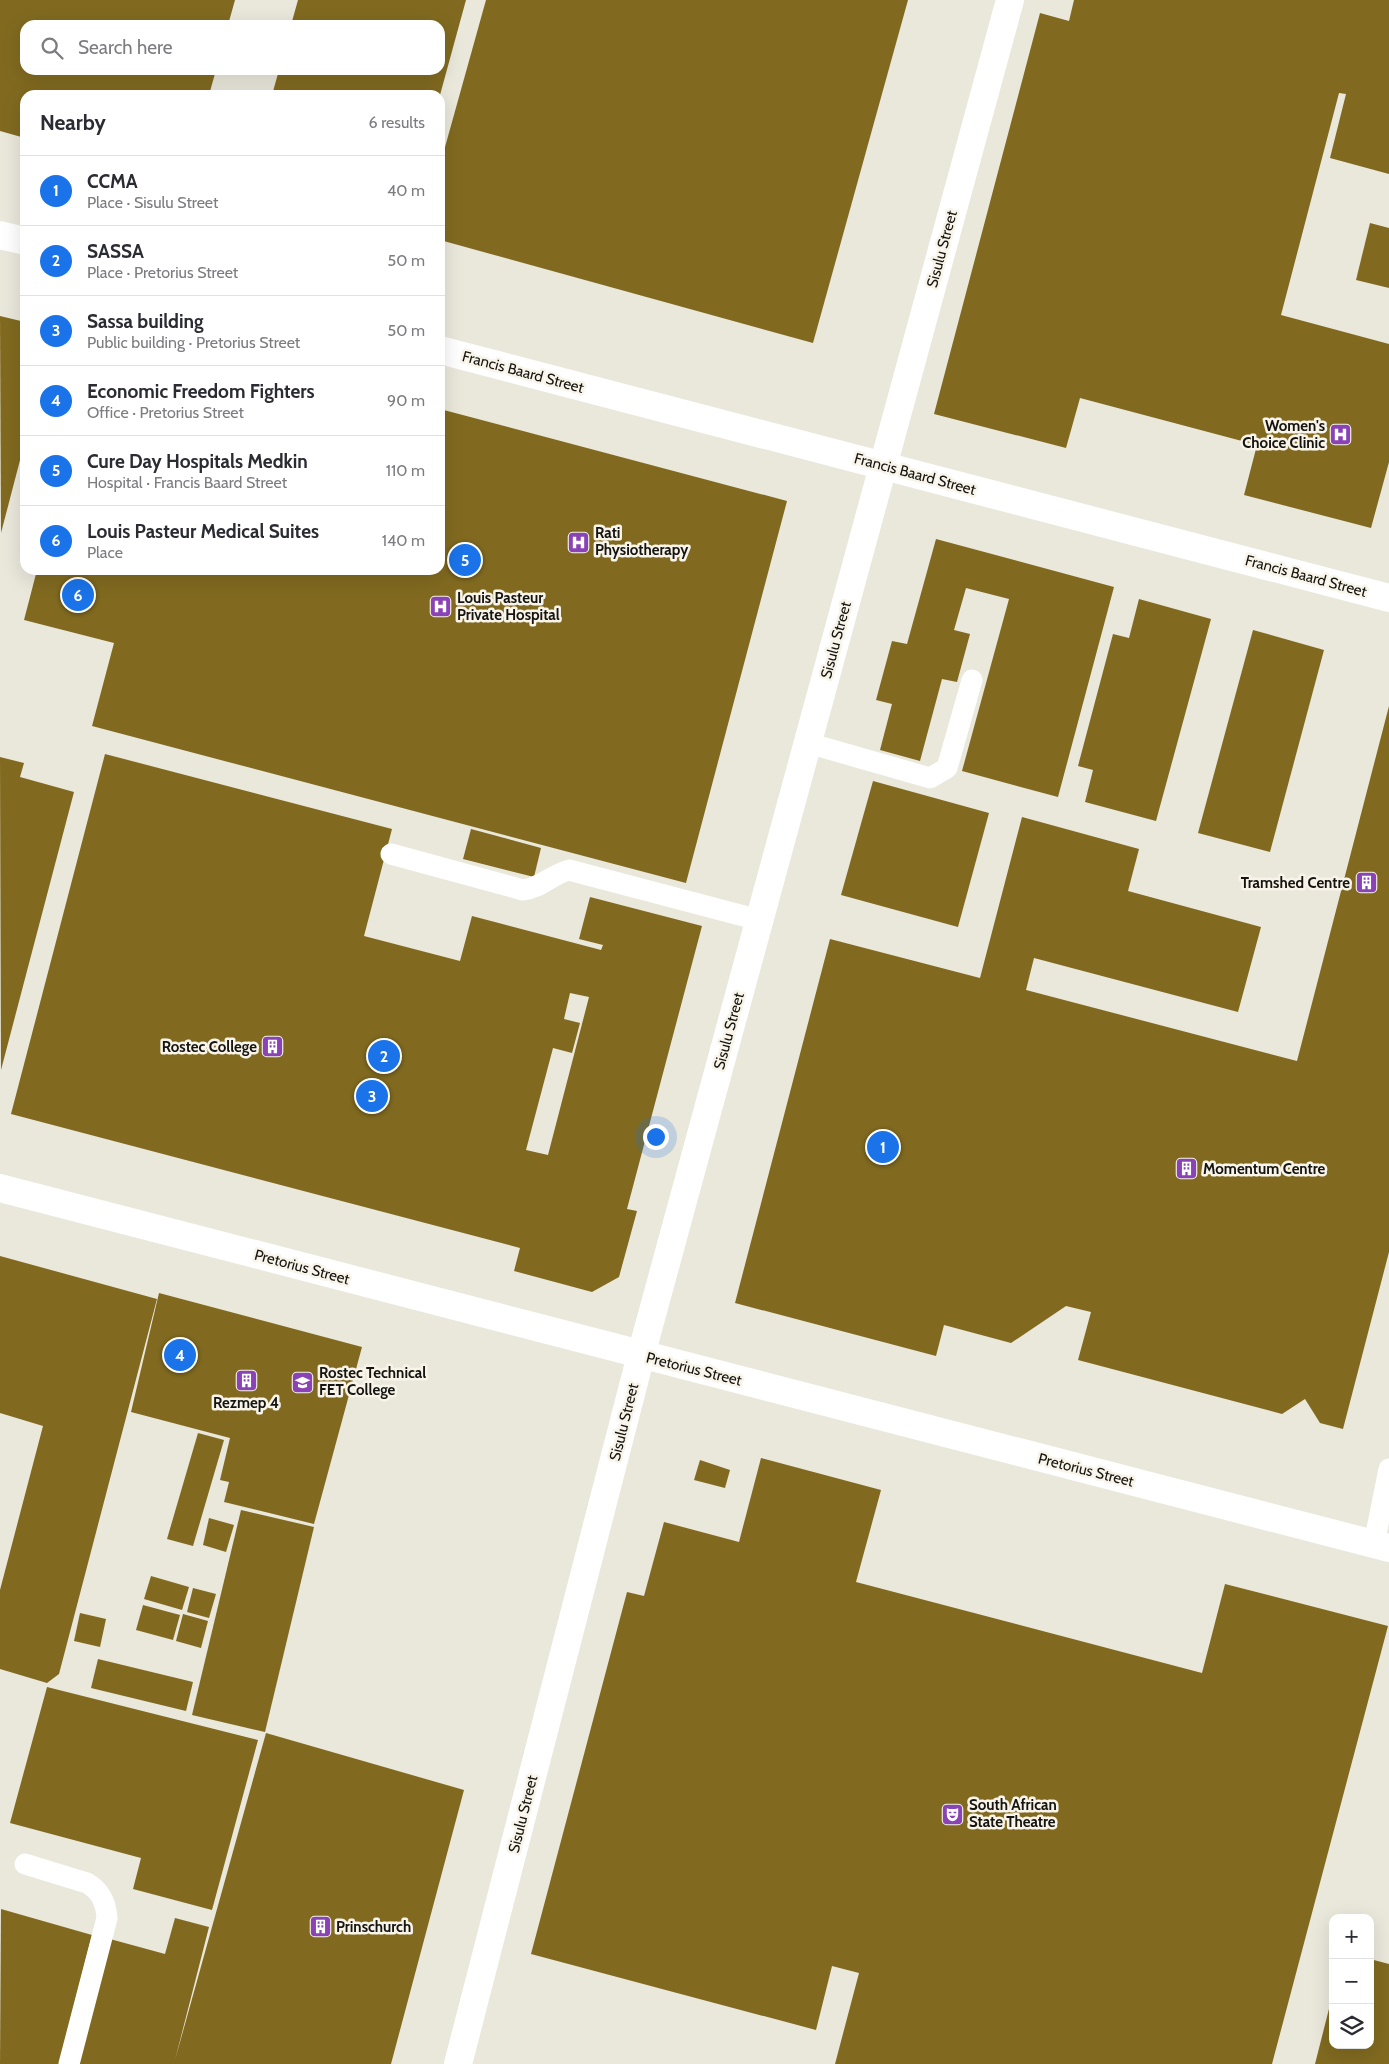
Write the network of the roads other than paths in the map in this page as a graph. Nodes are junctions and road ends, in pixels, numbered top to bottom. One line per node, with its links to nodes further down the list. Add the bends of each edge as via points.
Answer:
1 (1010, 0): 5 (street, Sisulu Street)
2 (0, 235): 3 (street)
3 (20, 240)
4 (445, 351): 5 (street, Francis Baard Street)
5 (883, 466): 6 (street, Francis Baard Street); 8 (street, Sisulu Street)
6 (1389, 598)
7 (972, 680): 8 (lane, via 947,768 930,778)
8 (808, 743): 10 (street, Sisulu Street)
9 (391, 854): 10 (lane, via 523,890 534,889 568,870)
10 (760, 920): 12 (street, Sisulu Street)
11 (0, 1188): 12 (street, Pretorius Street)
12 (641, 1355): 14 (street, Pretorius Street); 17 (street, Sisulu Street)
13 (1389, 1469): 14 (lane)
14 (1382, 1546)
15 (25, 1864): 16 (lane, via 87,1883 96,1889 106,1905 107,1918)
16 (69, 2064)
17 (458, 2064)

